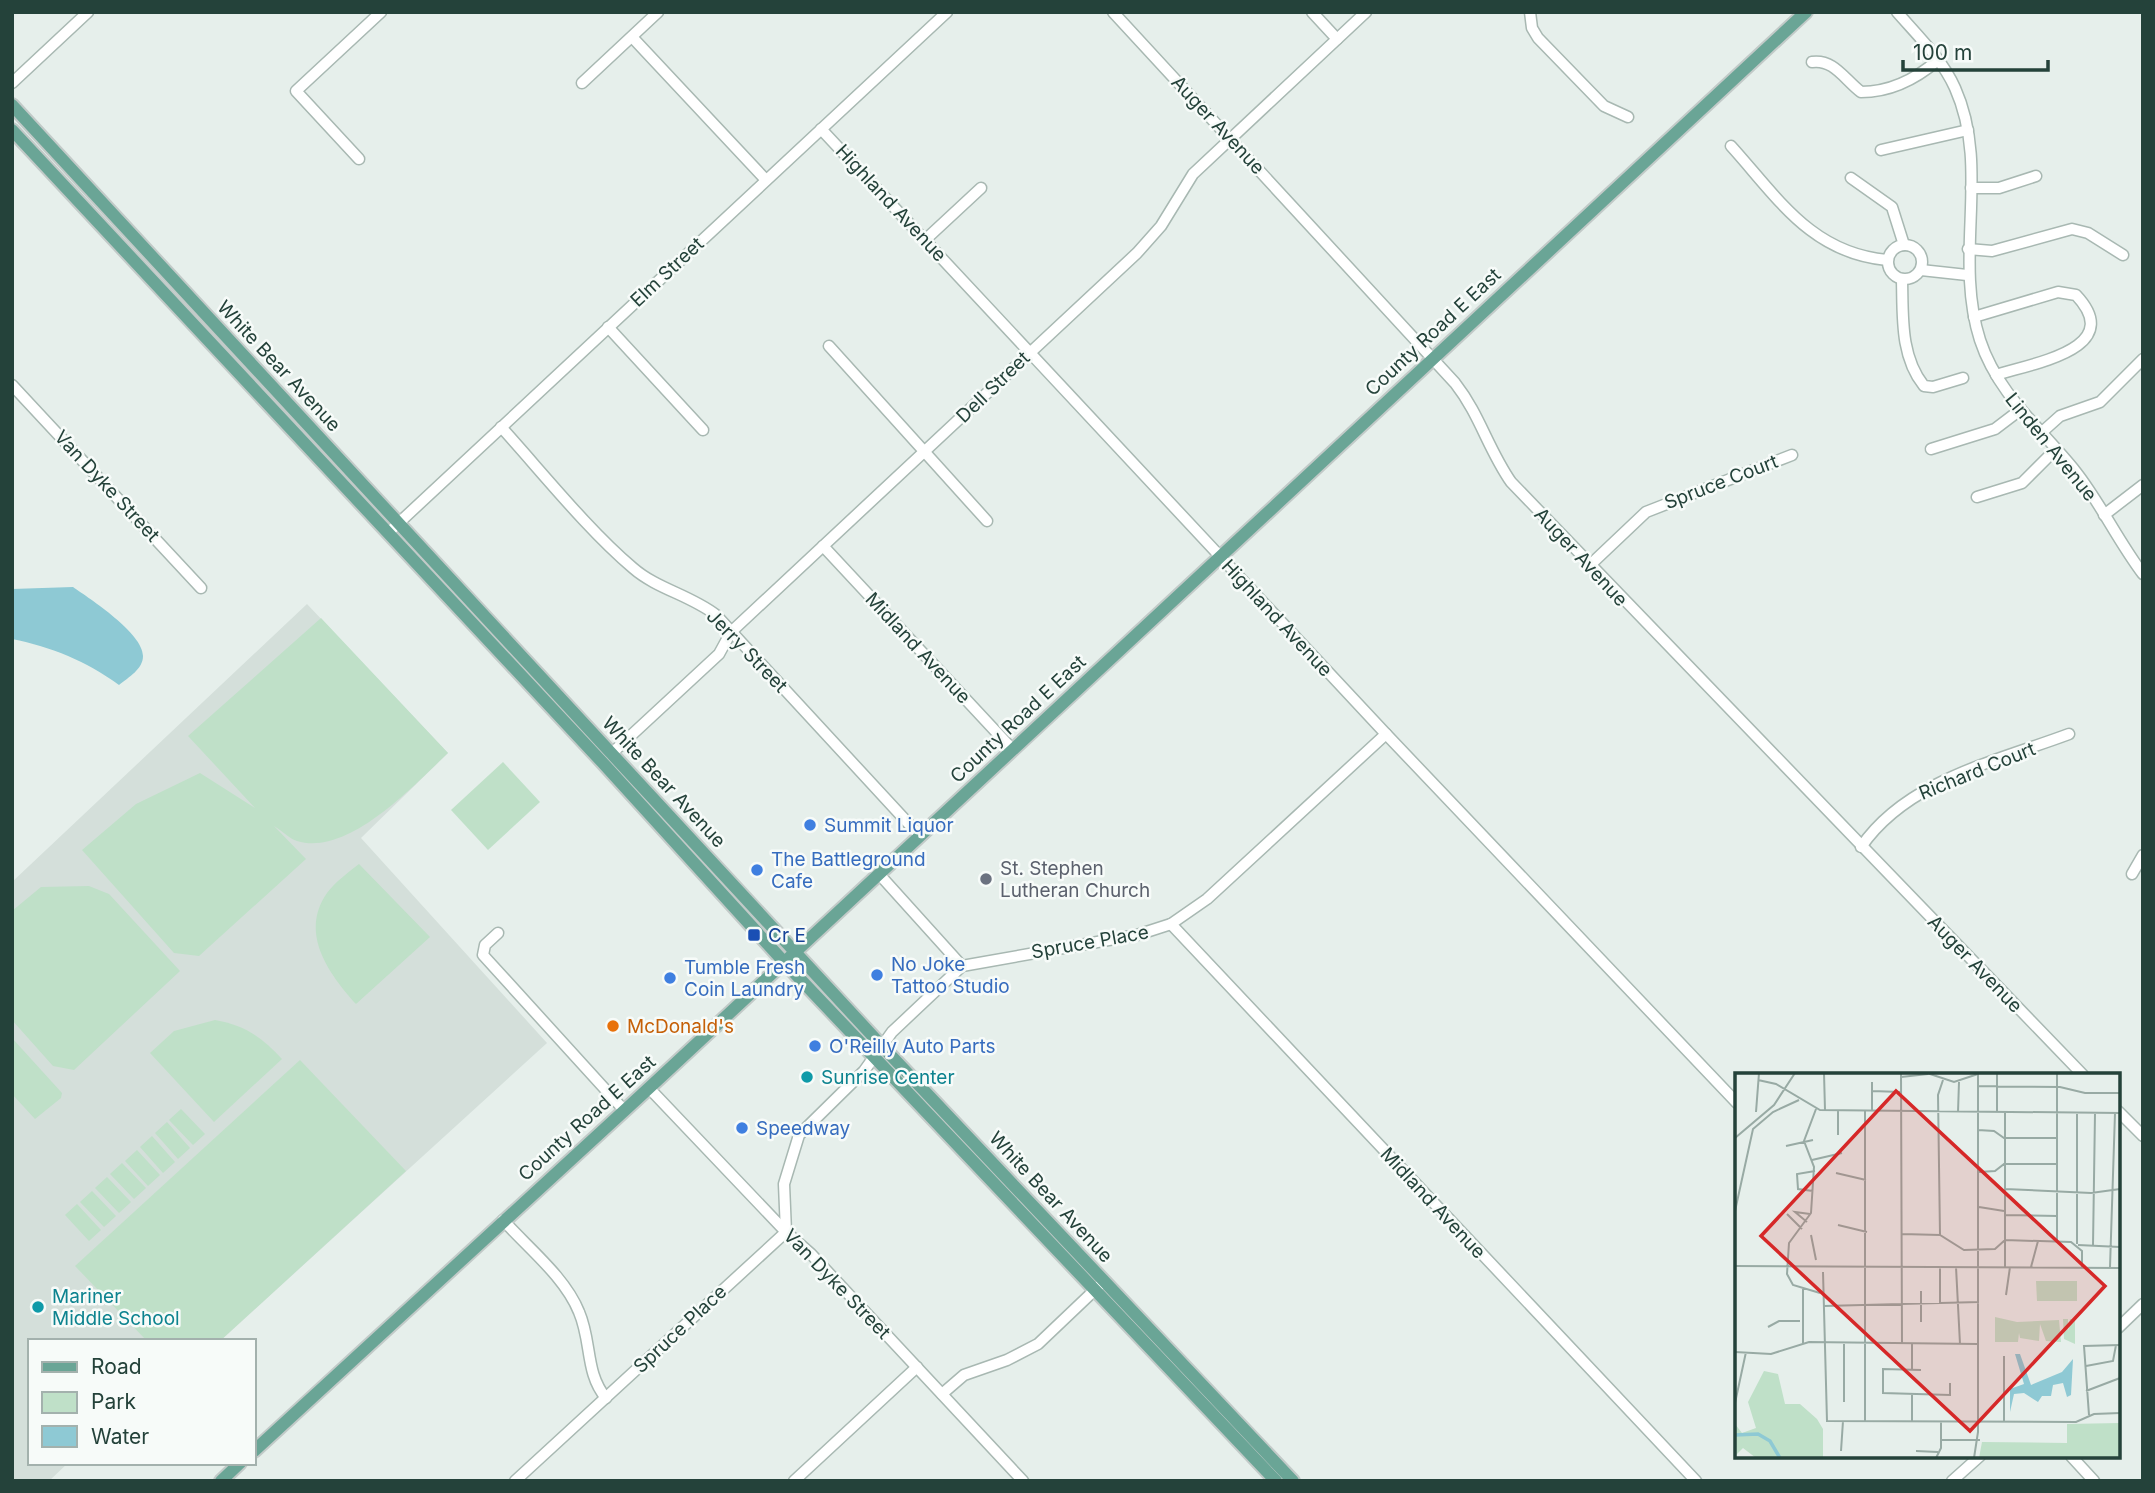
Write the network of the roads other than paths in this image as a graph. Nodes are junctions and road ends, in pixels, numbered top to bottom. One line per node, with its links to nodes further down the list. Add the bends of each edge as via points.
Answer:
1 (88, 12): 15 (street)
2 (381, 12): 25 (street, via 296,91)
3 (658, 12): 11 (street)
4 (947, 12): 19 (street, Elm Street)
5 (1113, 12): 22 (street, Auger Avenue)
6 (1312, 12): 12 (street)
7 (1366, 12): 12 (street, Dell Street)
8 (1530, 12): 18 (street, via 1538,38 1604,106)
9 (1806, 12): 43 (main road, County Road E East)
10 (1897, 12): 13 (street, Linden Avenue)
11 (632, 37): 16 (street); 28 (street)
12 (1336, 39): 22 (street, Dell Street)
13 (1938, 60): 14 (street, via 1908,82 1873,92 1861,92 1833,66); 21 (street, Linden Avenue, via 1954,86)
14 (1812, 62)
15 (12, 83)
16 (582, 83)
17 (12, 105): 60 (main road, White Bear Avenue)
18 (1628, 117)
19 (821, 129): 28 (street, Elm Street); 31 (street, Highland Avenue)
20 (12, 130): 61 (main road, White Bear Avenue)
21 (1968, 130): 24 (street); 30 (street, Linden Avenue)
22 (1231, 139): 42 (street, Dell Street, via 1194,174 1150,240); 43 (street, Auger Avenue)
23 (1731, 146): 35 (street, via 1808,231 1828,243)
24 (1881, 150)
25 (359, 159)
26 (2036, 176): 30 (street, via 1999,188)
27 (1851, 178): 32 (street, via 1892,207)
28 (766, 180): 40 (street, Elm Street)
29 (981, 188): 31 (street)
30 (1971, 188): 33 (street, Linden Avenue)
31 (925, 240): 42 (street, Highland Avenue)
32 (1904, 245): 35 (street, via 1892,250); 36 (street, via 1920,254)
33 (1968, 249): 34 (street, via 1992,251 2072,229 2088,233); 37 (street, Linden Avenue)
34 (2123, 255)
35 (1888, 260): 38 (street, via 1891,273)
36 (1921, 270): 37 (street); 38 (street)
37 (1967, 275): 39 (street, Linden Avenue)
38 (1902, 280): 46 (street, via 1904,341 1918,379 1933,387)
39 (1974, 317): 45 (street, Linden Avenue); 45 (street, via 2058,292 2076,295 2087,307 2093,323 2088,338 2077,348)
40 (608, 327): 49 (street, Elm Street); 50 (street)
41 (830, 346): 54 (street)
42 (1029, 352): 54 (street, Dell Street); 63 (street, Highland Avenue)
43 (1433, 358): 63 (main road, County Road E East); 64 (street, Auger Avenue, via 1473,406 1492,455 1511,482)
44 (2143, 359): 51 (street, via 2100,402 2060,416)
45 (1996, 375): 48 (street, Linden Avenue)
46 (1963, 378)
47 (12, 385): 66 (street, Van Dyke Street)
48 (2020, 410): 51 (street, Linden Avenue); 52 (street, via 1995,429)
49 (501, 427): 60 (street, Elm Street); 67 (street, Jerry Street, via 634,569 702,604)
50 (703, 430)
51 (2041, 433): 53 (street, Linden Avenue)
52 (1931, 449)
53 (2056, 449): 57 (street, via 2022,483); 58 (street, Linden Avenue)
54 (925, 451): 59 (street); 62 (street, Dell Street)
55 (1792, 456): 64 (street, Spruce Court, via 1646,512)
56 (2143, 485): 58 (street)
57 (1977, 497)
58 (2104, 515): 65 (street, Linden Avenue)
59 (987, 521)
60 (398, 523): 61 (street, Elm Street); 71 (main road, White Bear Avenue)
61 (388, 533): 80 (main road, White Bear Avenue)
62 (823, 546): 67 (street, Dell Street); 70 (street, Midland Avenue)
63 (1220, 557): 68 (street, Highland Avenue); 70 (main road, County Road E East)
64 (1589, 566): 73 (street, Auger Avenue)
65 (2143, 574)
66 (201, 588)
67 (731, 632): 71 (street, Dell Street, via 719,654); 72 (street, Jerry Street)
68 (1386, 734): 77 (street, Spruce Place, via 1207,899); 86 (street, Highland Avenue)
69 (2069, 734): 73 (street, Richard Court, via 1920,792)
70 (1013, 750): 72 (main road, County Road E East)
71 (611, 754): 79 (main road, White Bear Avenue)
72 (920, 836): 75 (main road, County Road E East)
73 (1861, 847): 84 (street, Auger Avenue)
74 (2143, 855): 76 (street)
75 (879, 874): 79 (main road, County Road E East); 81 (street)
76 (2132, 874)
77 (1171, 924): 81 (street, Spruce Place, via 1137,935); 107 (street, Midland Avenue)
78 (498, 933): 87 (street, via 485,945 483,955)
79 (795, 952): 80 (main road, County Road E East); 82 (main road, White Bear Avenue)
80 (784, 962): 83 (main road, White Bear Avenue); 85 (main road, County Road E East)
81 (962, 966): 82 (street)
82 (881, 1045): 83 (street); 92 (main road, White Bear Avenue)
83 (874, 1057): 91 (street, via 799,1135 784,1184); 92 (main road, White Bear Avenue)
84 (2081, 1073)
85 (649, 1088): 87 (main road, County Road E East); 91 (street, Van Dyke Street)
86 (1735, 1101)
87 (624, 1110): 90 (main road, County Road E East)
88 (2120, 1113): 89 (street)
89 (2143, 1136)
90 (503, 1220): 97 (street, via 579,1310 589,1343 593,1384); 98 (main road, County Road E East)
91 (786, 1232): 95 (street, Van Dyke Street); 97 (street, Spruce Place)
92 (1099, 1285): 96 (street, via 1038,1344 964,1375); 102 (main road, White Bear Avenue)
93 (2143, 1304): 94 (street)
94 (2120, 1326)
95 (917, 1367): 96 (street, Van Dyke Street); 105 (street)
96 (942, 1394): 106 (street, Van Dyke Street)
97 (606, 1398): 104 (street, Spruce Place)
98 (256, 1449)
99 (1978, 1458): 108 (street)
100 (2073, 1458): 109 (street)
101 (238, 1465): 103 (main road)
102 (1283, 1479)
103 (221, 1481)
104 (515, 1481)
105 (794, 1481)
106 (1023, 1481)
107 (1696, 1481)
108 (1952, 1481)
109 (2094, 1481)

